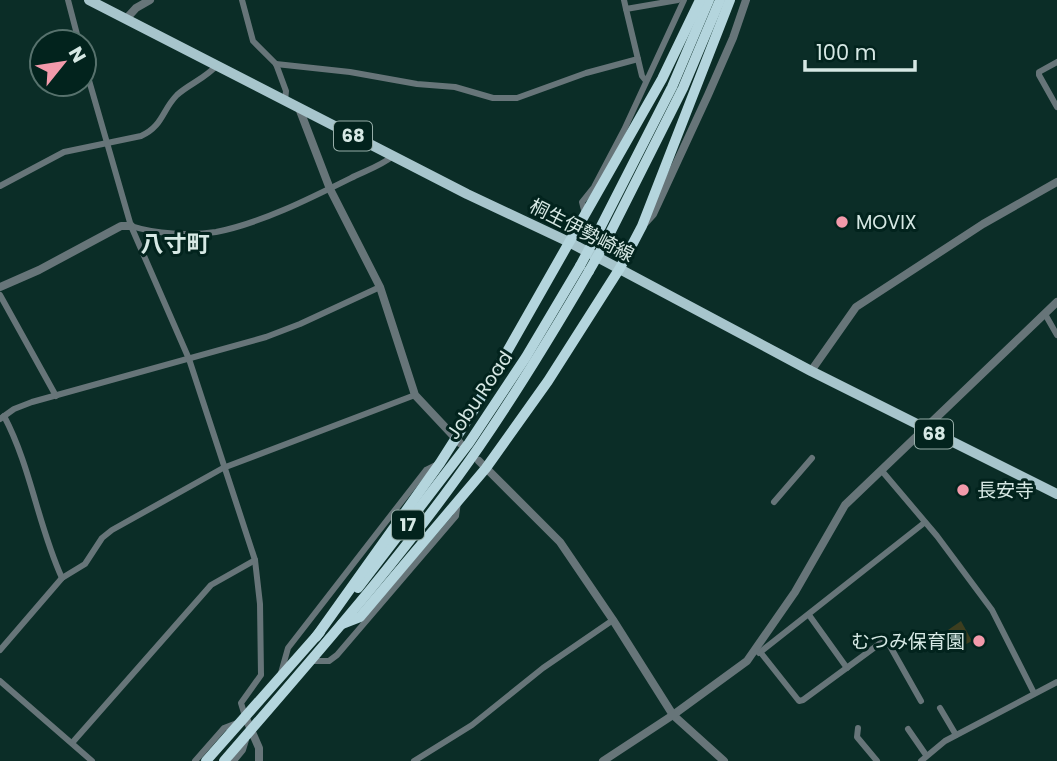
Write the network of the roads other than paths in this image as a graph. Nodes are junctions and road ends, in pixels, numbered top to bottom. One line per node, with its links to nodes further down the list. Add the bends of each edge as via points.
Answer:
1 (68, 0): 15 (street)
2 (89, 0): 14 (main road, 桐生伊勢崎線 / 68)
3 (150, 0): 14 (street)
4 (242, 0): 18 (street, via 253,41)
5 (624, 0): 13 (street)
6 (678, 0): 13 (street)
7 (684, 0): 20 (street)
8 (700, 0): 30 (highway)
9 (709, 0): 33 (highway, Jobu Road / 17)
10 (720, 0): 33 (highway, Jobu Road / 17, via 683,88)
11 (730, 0): 32 (highway)
12 (746, 0): 32 (street, via 700,115 653,214)
13 (626, 9): 16 (street)
14 (127, 19): 19 (main road, 桐生伊勢崎線 / 68)
15 (75, 28)
16 (638, 59): 18 (street, via 517,98); 20 (street)
17 (1057, 62): 23 (street, via 1039,72)
18 (276, 64): 22 (street)
19 (217, 65): 22 (main road, 桐生伊勢崎線 / 68); 25 (street, via 176,96 149,132)
20 (646, 81): 30 (street, via 602,172 582,202)
21 (94, 98): 25 (street)
22 (285, 101): 24 (main road, 桐生伊勢崎線 / 68)
23 (1057, 107)
24 (299, 108): 26 (main road, 桐生伊勢崎線 / 68); 29 (street)
25 (107, 143): 28 (street, via 64,152); 31 (street)
26 (393, 156): 29 (street); 34 (main road, 桐生伊勢崎線 / 68)
27 (1057, 182): 44 (street, via 856,307)
28 (0, 186)
29 (330, 189): 31 (street, via 252,222 213,232); 38 (street)
30 (586, 215): 34 (highway)
31 (131, 226): 37 (street, via 121,226); 43 (street)
32 (642, 226): 35 (highway)
33 (600, 241): 36 (highway, Jobu Road / 17, bridge)
34 (569, 242): 35 (main road, 桐生伊勢崎線 / 68); 49 (highway)
35 (620, 268): 44 (main road, 桐生伊勢崎線 / 68); 52 (highway, via 548,381)
36 (585, 269): 63 (highway, Jobu Road / 17, via 535,362 478,448); 64 (highway, Jobu Road / 17, via 469,443)
37 (0, 287)
38 (380, 288): 43 (street, via 266,337); 45 (street)
39 (0, 295): 46 (street)
40 (1057, 302): 41 (street)
41 (1045, 314): 42 (street); 48 (street)
42 (1057, 335)
43 (189, 359): 46 (street); 53 (street)
44 (811, 371): 48 (main road, 桐生伊勢崎線 / 68)
45 (415, 395): 49 (street); 53 (street)
46 (56, 396): 47 (street)
47 (2, 417): 60 (street, via 16,442)
48 (925, 430): 54 (street); 55 (main road, 桐生伊勢崎線 / 68)
49 (458, 440): 51 (highway)
50 (812, 458): 57 (street)
51 (440, 463): 64 (highway); 69 (street, via 426,470 288,648)
52 (482, 464): 56 (highway); 62 (street, via 560,542)
53 (223, 468): 59 (street); 60 (street, via 106,534 85,564)
54 (881, 471): 58 (street); 66 (street, via 845,505)
55 (1057, 494)
56 (458, 500): 63 (highway, via 360,617); 67 (street, via 456,516 337,655 329,661)
57 (774, 502)
58 (924, 523): 61 (street); 72 (street, via 992,610)
59 (255, 560): 76 (street, via 261,675 242,704); 81 (street, via 211,585)
60 (62, 578): 65 (street)
61 (809, 615): 66 (street); 68 (street)
62 (613, 620): 75 (street); 89 (street, via 471,725)
63 (342, 624): 67 (highway, Jobu Road / 17)
64 (316, 637): 69 (highway, Jobu Road / 17)
65 (0, 650)
66 (757, 652): 68 (street, via 799,701); 75 (street)
67 (310, 662): 79 (highway, Jobu Road / 17)
68 (847, 668): 73 (street, via 886,639)
69 (279, 678): 76 (highway, Jobu Road / 17)
70 (0, 681): 81 (street)
71 (1057, 682): 72 (street)
72 (1034, 693): 80 (street)
73 (921, 701)
74 (940, 708): 80 (street)
75 (673, 715): 90 (street); 91 (street)
76 (243, 718): 79 (street); 84 (street, via 224,728); 85 (highway, Jobu Road / 17)
77 (858, 728): 92 (street, via 857,737)
78 (908, 729): 82 (street)
79 (249, 732): 86 (highway, Jobu Road / 17); 87 (street); 88 (street, via 259,748)
80 (956, 735): 82 (street)
81 (72, 744): 83 (street)
82 (924, 758)
83 (92, 761)
84 (195, 761)
85 (206, 761)
86 (224, 761)
87 (234, 761)
88 (259, 761)
89 (414, 761)
90 (603, 761)
91 (724, 761)
92 (877, 761)

